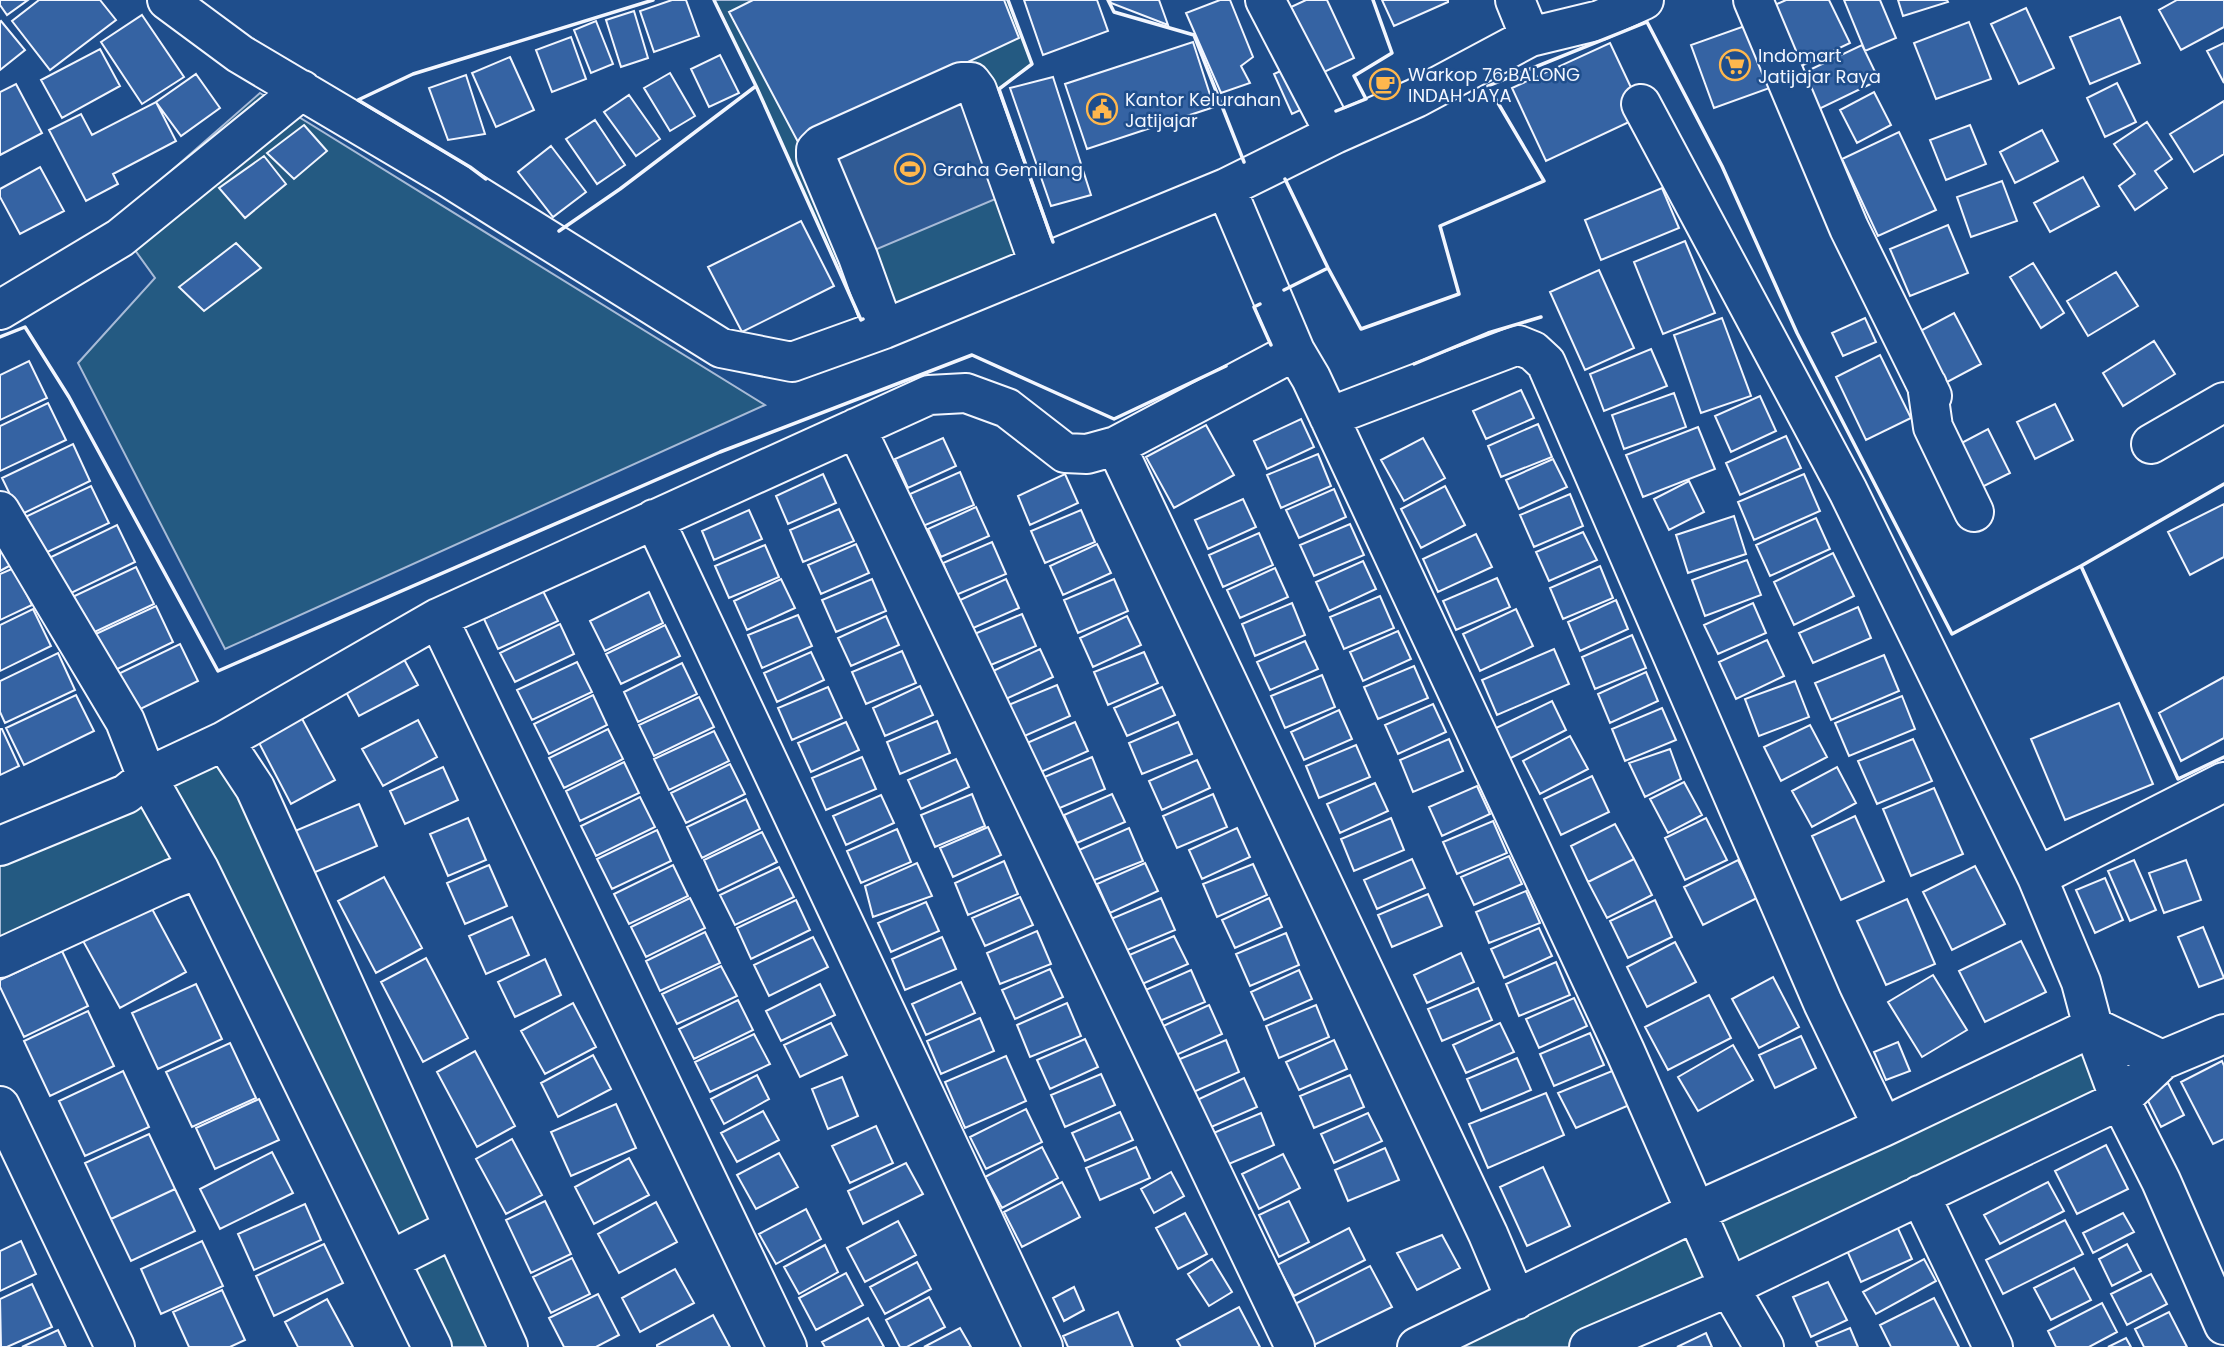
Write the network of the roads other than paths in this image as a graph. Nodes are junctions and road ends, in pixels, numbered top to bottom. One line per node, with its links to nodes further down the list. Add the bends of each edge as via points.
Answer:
1 (167, 0): 7 (street, via 240,54)
2 (1265, 0): 9 (street)
3 (1515, 0): 6 (street)
4 (1754, 0): 21 (street, via 1849,228 1929,391 1933,428)
5 (1632, 3): 6 (street, via 1600,20)
6 (1530, 37): 9 (street, via 1416,98)
7 (302, 90): 12 (street, via 120,238); 13 (street, via 721,348 792,362)
8 (1642, 104): 29 (street, via 1848,491)
9 (1335, 134): 10 (street)
10 (1226, 188): 11 (street); 14 (street)
11 (1039, 264): 13 (street); 13 (street, via 977,90 971,82 961,82 816,150)
12 (0, 310)
13 (884, 329)
14 (1295, 351): 16 (street); 19 (street)
15 (2224, 402): 18 (street)
16 (1329, 417): 36 (street, via 1517,345 1546,363 1823,1003); 38 (street)
17 (856, 428): 19 (street, via 929,395 967,393 1007,408 1065,453 1087,454); 22 (street); 49 (street)
18 (2151, 444)
19 (1116, 446): 42 (street)
20 (0, 511): 25 (street, via 125,721)
21 (1974, 512)
22 (653, 519): 23 (street); 48 (street)
23 (438, 618): 24 (street); 47 (street)
24 (224, 741): 25 (street); 39 (street, via 255,788)
25 (147, 777): 27 (street, via 126,794); 28 (street)
26 (2224, 782): 29 (street)
27 (0, 846)
28 (199, 869): 30 (street); 40 (street)
29 (2037, 877): 31 (street, via 2081,982)
30 (0, 958)
31 (2093, 1027): 33 (street); 34 (street); 36 (street)
32 (2224, 1034): 33 (street)
33 (2162, 1060): 34 (street)
34 (2120, 1100): 37 (street); 43 (street)
35 (0, 1106): 44 (street)
36 (1883, 1126): 38 (street)
37 (1920, 1195): 41 (street); 53 (street)
38 (1697, 1211): 41 (street); 42 (street)
39 (454, 1228): 40 (street); 46 (street)
40 (391, 1260): 45 (street)
41 (1729, 1287): 51 (street); 52 (street)
42 (1516, 1300): 50 (street)
43 (2224, 1325)
44 (115, 1347)
45 (432, 1347)
46 (508, 1347)
47 (787, 1347)
48 (1043, 1347)
49 (1295, 1347)
50 (1417, 1347)
51 (1589, 1347)
52 (1764, 1347)
53 (1993, 1347)

